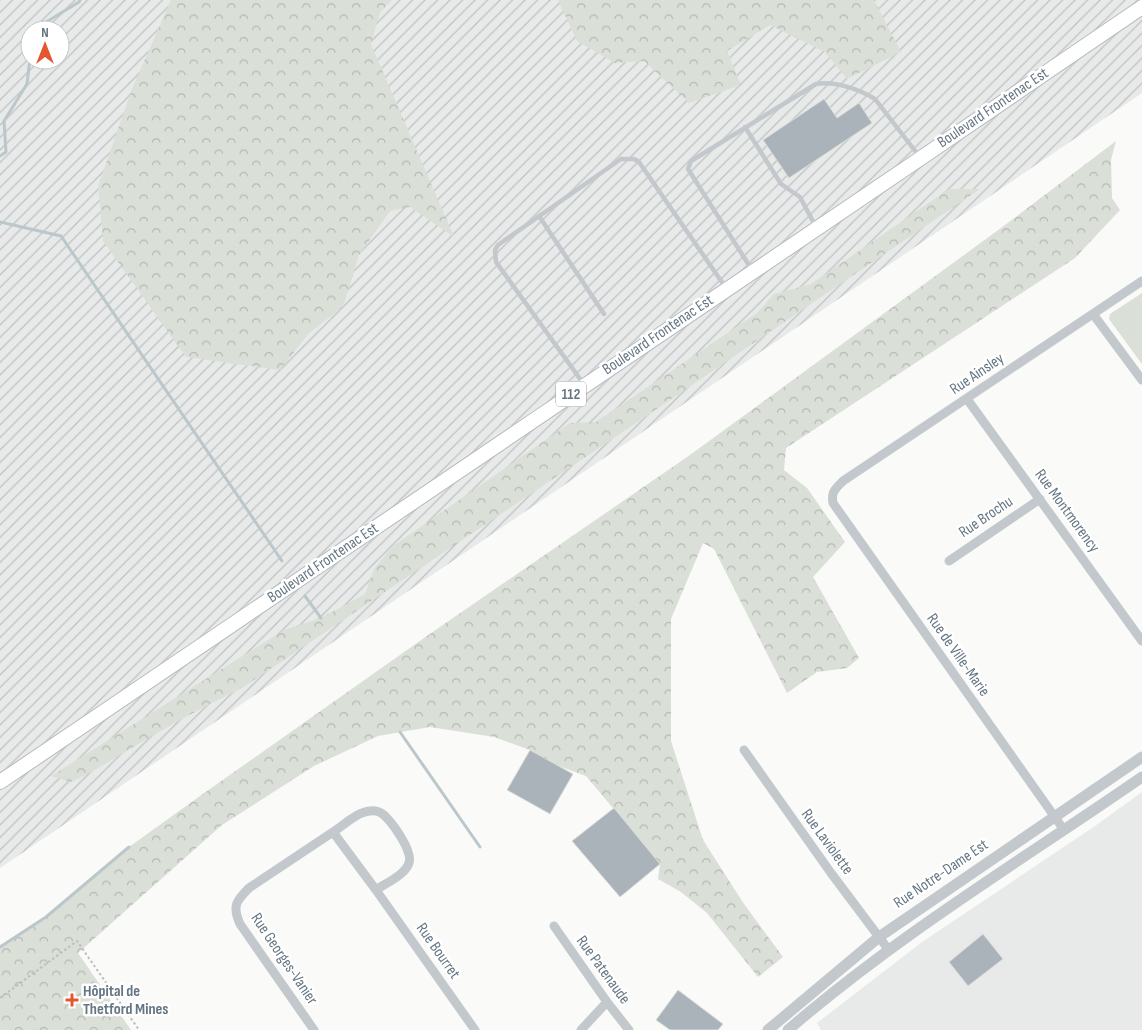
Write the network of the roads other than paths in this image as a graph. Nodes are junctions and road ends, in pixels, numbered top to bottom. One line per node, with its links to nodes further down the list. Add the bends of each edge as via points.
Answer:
1 (1142, 7): 3 (main road, Boulevard Frontenac Est / 112)
2 (745, 127): 3 (lane, via 816,84 826,82 875,99); 5 (lane, via 781,184 800,198); 6 (lane, via 691,160 688,169)
3 (921, 158): 5 (main road, Boulevard Frontenac Est / 112)
4 (539, 216): 8 (lane, via 621,159 634,159 653,180); 9 (lane); 12 (lane, via 498,245 496,262)
5 (816, 229): 6 (main road, Boulevard Frontenac Est / 112)
6 (753, 271): 8 (main road, Boulevard Frontenac Est / 112)
7 (1142, 281): 10 (street, Rue Ainsley)
8 (727, 289): 12 (main road, Boulevard Frontenac Est / 112)
9 (604, 314)
10 (1093, 314): 11 (street); 13 (street, Rue Ainsley)
11 (1142, 380)
12 (585, 385): 21 (main road, Boulevard Frontenac Est / 112)
13 (967, 399): 14 (street, Rue Ainsley, via 843,481); 15 (street, Rue Montmorency)
14 (832, 495): 22 (street, Rue de Ville-Marie, via 833,504)
15 (1040, 499): 16 (street, Rue Brochu); 17 (street, Rue Montmorency)
16 (949, 561)
17 (1142, 641)
18 (744, 750): 29 (street, Rue Laviolette)
19 (1142, 756): 22 (street, Rue Notre-Dame Est)
20 (1142, 777): 23 (street, Rue Notre-Dame Est)
21 (0, 782)
22 (1054, 816): 23 (street, Rue de Ville-Marie); 26 (street, Rue Notre-Dame Est)
23 (1064, 830): 27 (street, Rue Notre-Dame Est)
24 (333, 832): 25 (street, Rue Bourret); 25 (street, via 358,815 377,811 406,844 409,863 403,872); 32 (street, Rue Georges-Vanier, via 249,888 236,904 235,913)
25 (376, 890): 33 (street, Rue Bourret)
26 (946, 891): 27 (lane); 29 (street, Rue Notre-Dame Est)
27 (953, 904): 30 (street, Rue Notre-Dame Est)
28 (554, 926): 31 (street, Rue Patenaude)
29 (879, 937): 30 (street, Rue Laviolette); 36 (street, Rue Notre-Dame Est)
30 (888, 949): 37 (street, Rue Notre-Dame Est)
31 (607, 1002): 34 (street); 35 (street, Rue Patenaude)
32 (314, 1030)
33 (475, 1030)
34 (581, 1030)
35 (629, 1030)
36 (768, 1030)
37 (788, 1030)

